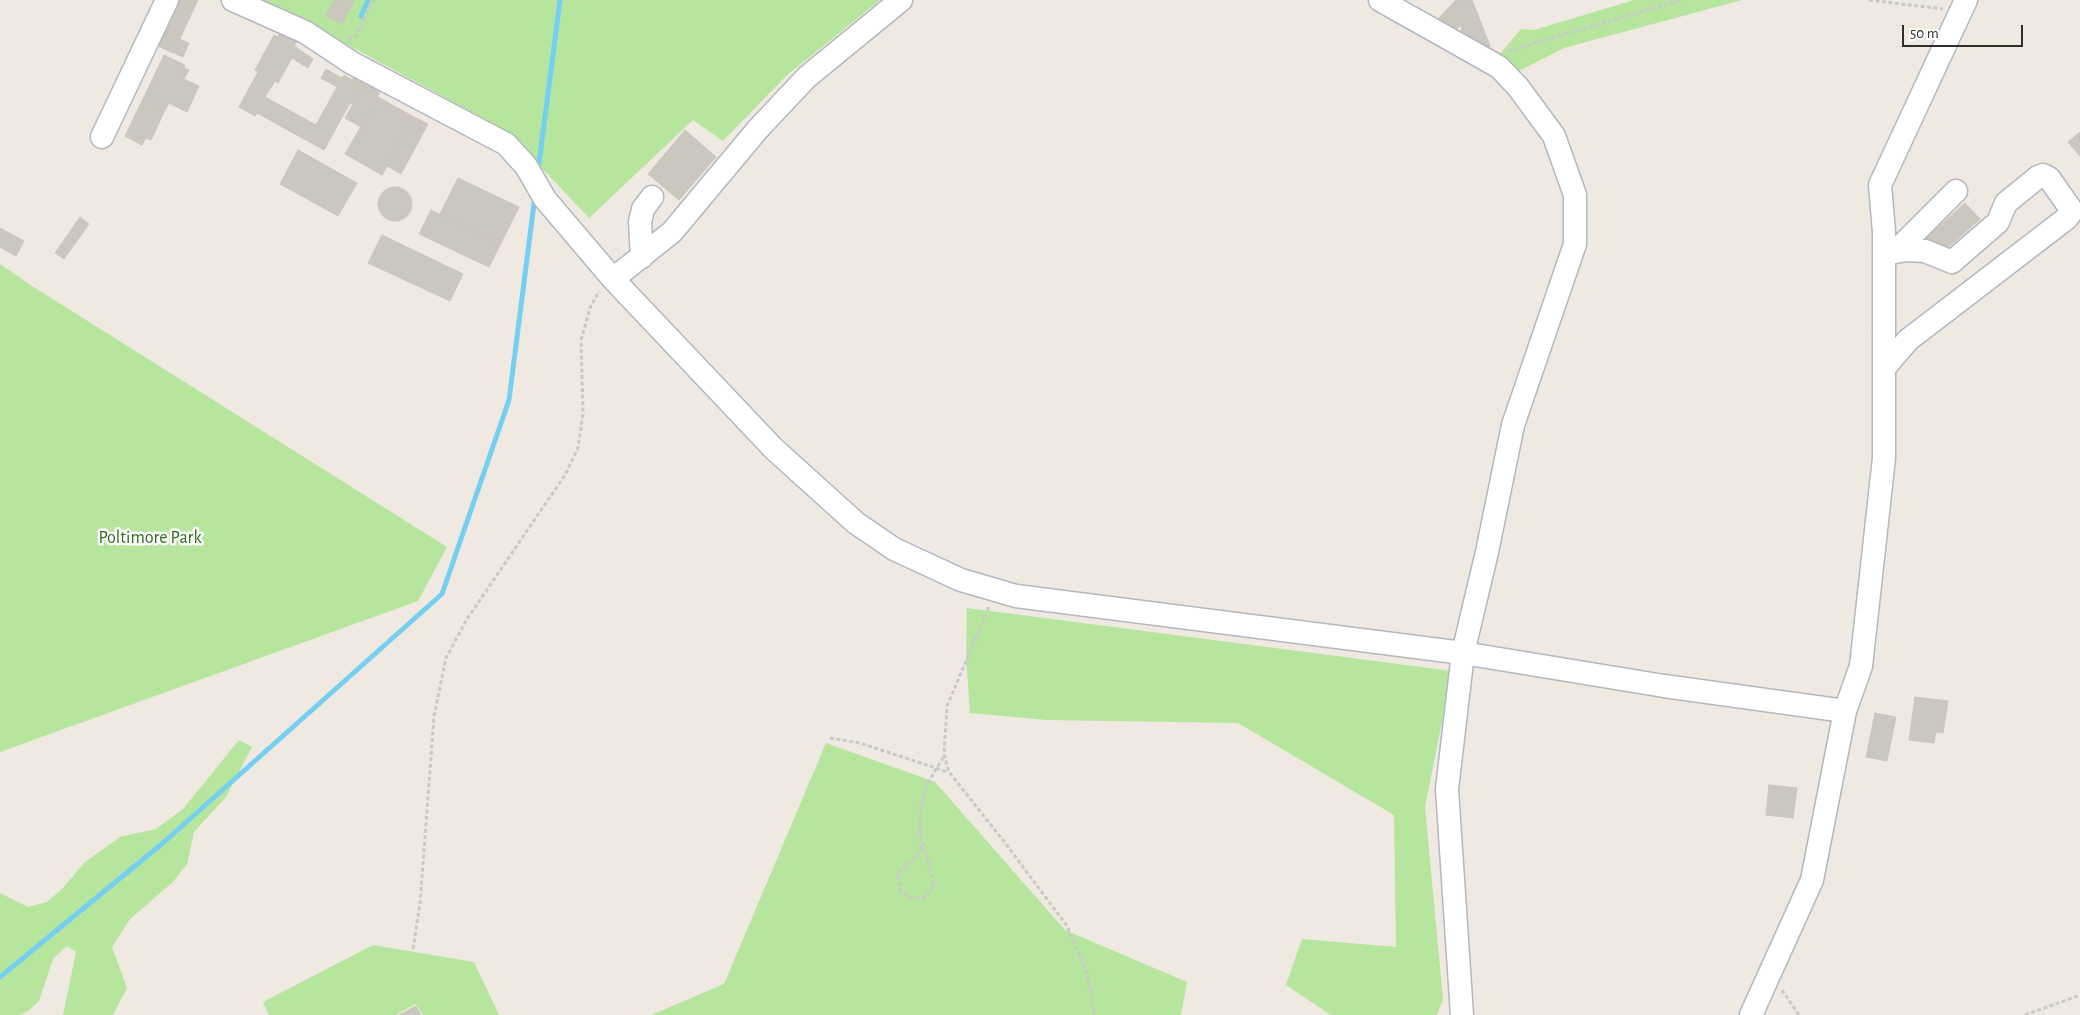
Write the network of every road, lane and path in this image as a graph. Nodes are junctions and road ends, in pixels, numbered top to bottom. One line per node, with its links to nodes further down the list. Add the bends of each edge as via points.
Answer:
1 (167, 0): 11 (street)
2 (233, 0): 9 (street, via 305,32)
3 (373, 0): 9 (path, via 357,34)
4 (901, 0): 15 (street, via 808,77 758,129 672,232)
5 (1380, 0): 10 (street)
6 (1681, 0): 10 (path, via 1508,51)
7 (1869, 0): 8 (path)
8 (1964, 6): 14 (street, via 1880,185)
9 (333, 50): 16 (street, via 506,144 526,166 545,199)
10 (1499, 66): 19 (street, via 1554,136 1575,195 1575,244 1513,425)
11 (102, 137)
12 (1956, 191): 14 (street)
13 (652, 197): 15 (street, via 643,209 640,222)
14 (1889, 253): 17 (street); 17 (street, via 1925,251 1952,262 1998,222 2006,203 2038,176 2049,178 2070,208 2067,218 1908,340)
15 (642, 257): 16 (street)
16 (613, 279): 18 (street, via 774,449 856,523 894,549 961,580); 26 (path, via 599,291 590,308 581,340 582,414 578,448 565,475 467,619 446,658 434,716 420,904)
17 (1884, 368): 20 (street, via 1884,458 1861,666)
18 (996, 590): 19 (street, via 1016,596); 22 (path, via 947,706)
19 (1463, 653): 20 (street); 30 (street, via 1448,789)
20 (1845, 711): 27 (street, via 1812,880)
21 (830, 738): 23 (path)
22 (944, 756): 23 (path); 24 (path)
23 (936, 768): 24 (path); 25 (path, via 922,801 919,830)
24 (949, 772): 29 (path, via 1066,926 1085,968)
25 (922, 846): 25 (path, via 934,883 923,898 910,898 900,890 898,878 903,867 917,856)
26 (413, 949)
27 (1770, 973): 31 (street); 32 (path)
28 (2080, 995): 33 (path)
29 (1094, 1015)
30 (1462, 1015)
31 (1751, 1015)
32 (1799, 1015)
33 (2025, 1015)

